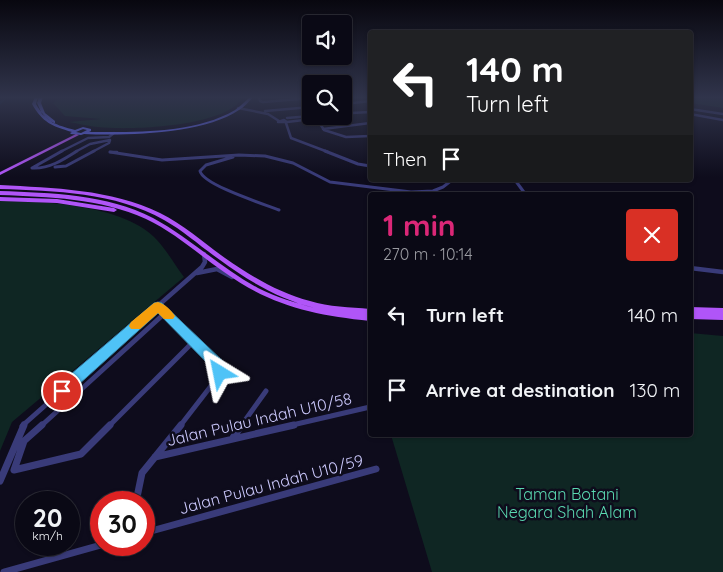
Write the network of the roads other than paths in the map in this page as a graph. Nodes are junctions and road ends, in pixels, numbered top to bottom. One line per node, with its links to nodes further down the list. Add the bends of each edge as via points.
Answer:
1 (51, 124): 9 (street)
2 (59, 124): 9 (street)
3 (190, 124): 10 (street, via 134,131)
4 (197, 124): 11 (street, via 175,129)
5 (287, 124): 15 (street, via 291,138)
6 (364, 124): 8 (street)
7 (320, 125): 8 (street)
8 (322, 129): 12 (street, via 346,138)
9 (76, 132): 10 (street); 17 (main road); 17 (main road)
10 (87, 132): 11 (street)
11 (112, 133): 16 (street, via 111,136 88,138 32,168 46,167 98,141 110,140 66,166)
12 (368, 137)
13 (110, 152): 14 (street, via 132,153 156,160)
14 (239, 156): 21 (street, via 282,160 323,179); 24 (street, via 206,165 201,175 212,183)
15 (368, 166)
16 (56, 167)
17 (0, 172)
18 (449, 182): 20 (street, via 429,190)
19 (0, 187): 34 (main road, via 85,194 146,208 172,222 260,283 286,296 311,304)
20 (401, 192)
21 (401, 192)
22 (2, 193): 25 (main road, via 66,196 101,202)
23 (0, 199): 25 (main road, via 57,201)
24 (279, 210)
25 (148, 218): 26 (main road)
26 (204, 254): 29 (street, via 204,265); 30 (main road)
27 (693, 268): 28 (street)
28 (723, 272)
29 (192, 276): 30 (street, via 217,269); 31 (street)
30 (239, 280): 37 (main road, via 306,310)
31 (158, 306): 35 (street); 45 (street, via 21,427)
32 (693, 310): 33 (main road)
33 (723, 311)
34 (368, 312)
35 (165, 313): 39 (street); 39 (street, via 24,441 14,470 81,454)
36 (693, 316): 38 (main road)
37 (368, 318)
38 (723, 318)
39 (194, 341): 43 (street, via 220,367 218,380)
40 (266, 391): 42 (street)
41 (368, 407): 42 (street, Jalan Pulau Indah U10/58)
42 (232, 439): 43 (street, Jalan Pulau Indah U10/58)
43 (153, 458): 46 (street, via 142,473)
44 (376, 469): 47 (street, Jalan Pulau Indah U10/59)
45 (0, 481)
46 (138, 491)
47 (155, 530)
48 (90, 548): 49 (street)
49 (4, 572)

